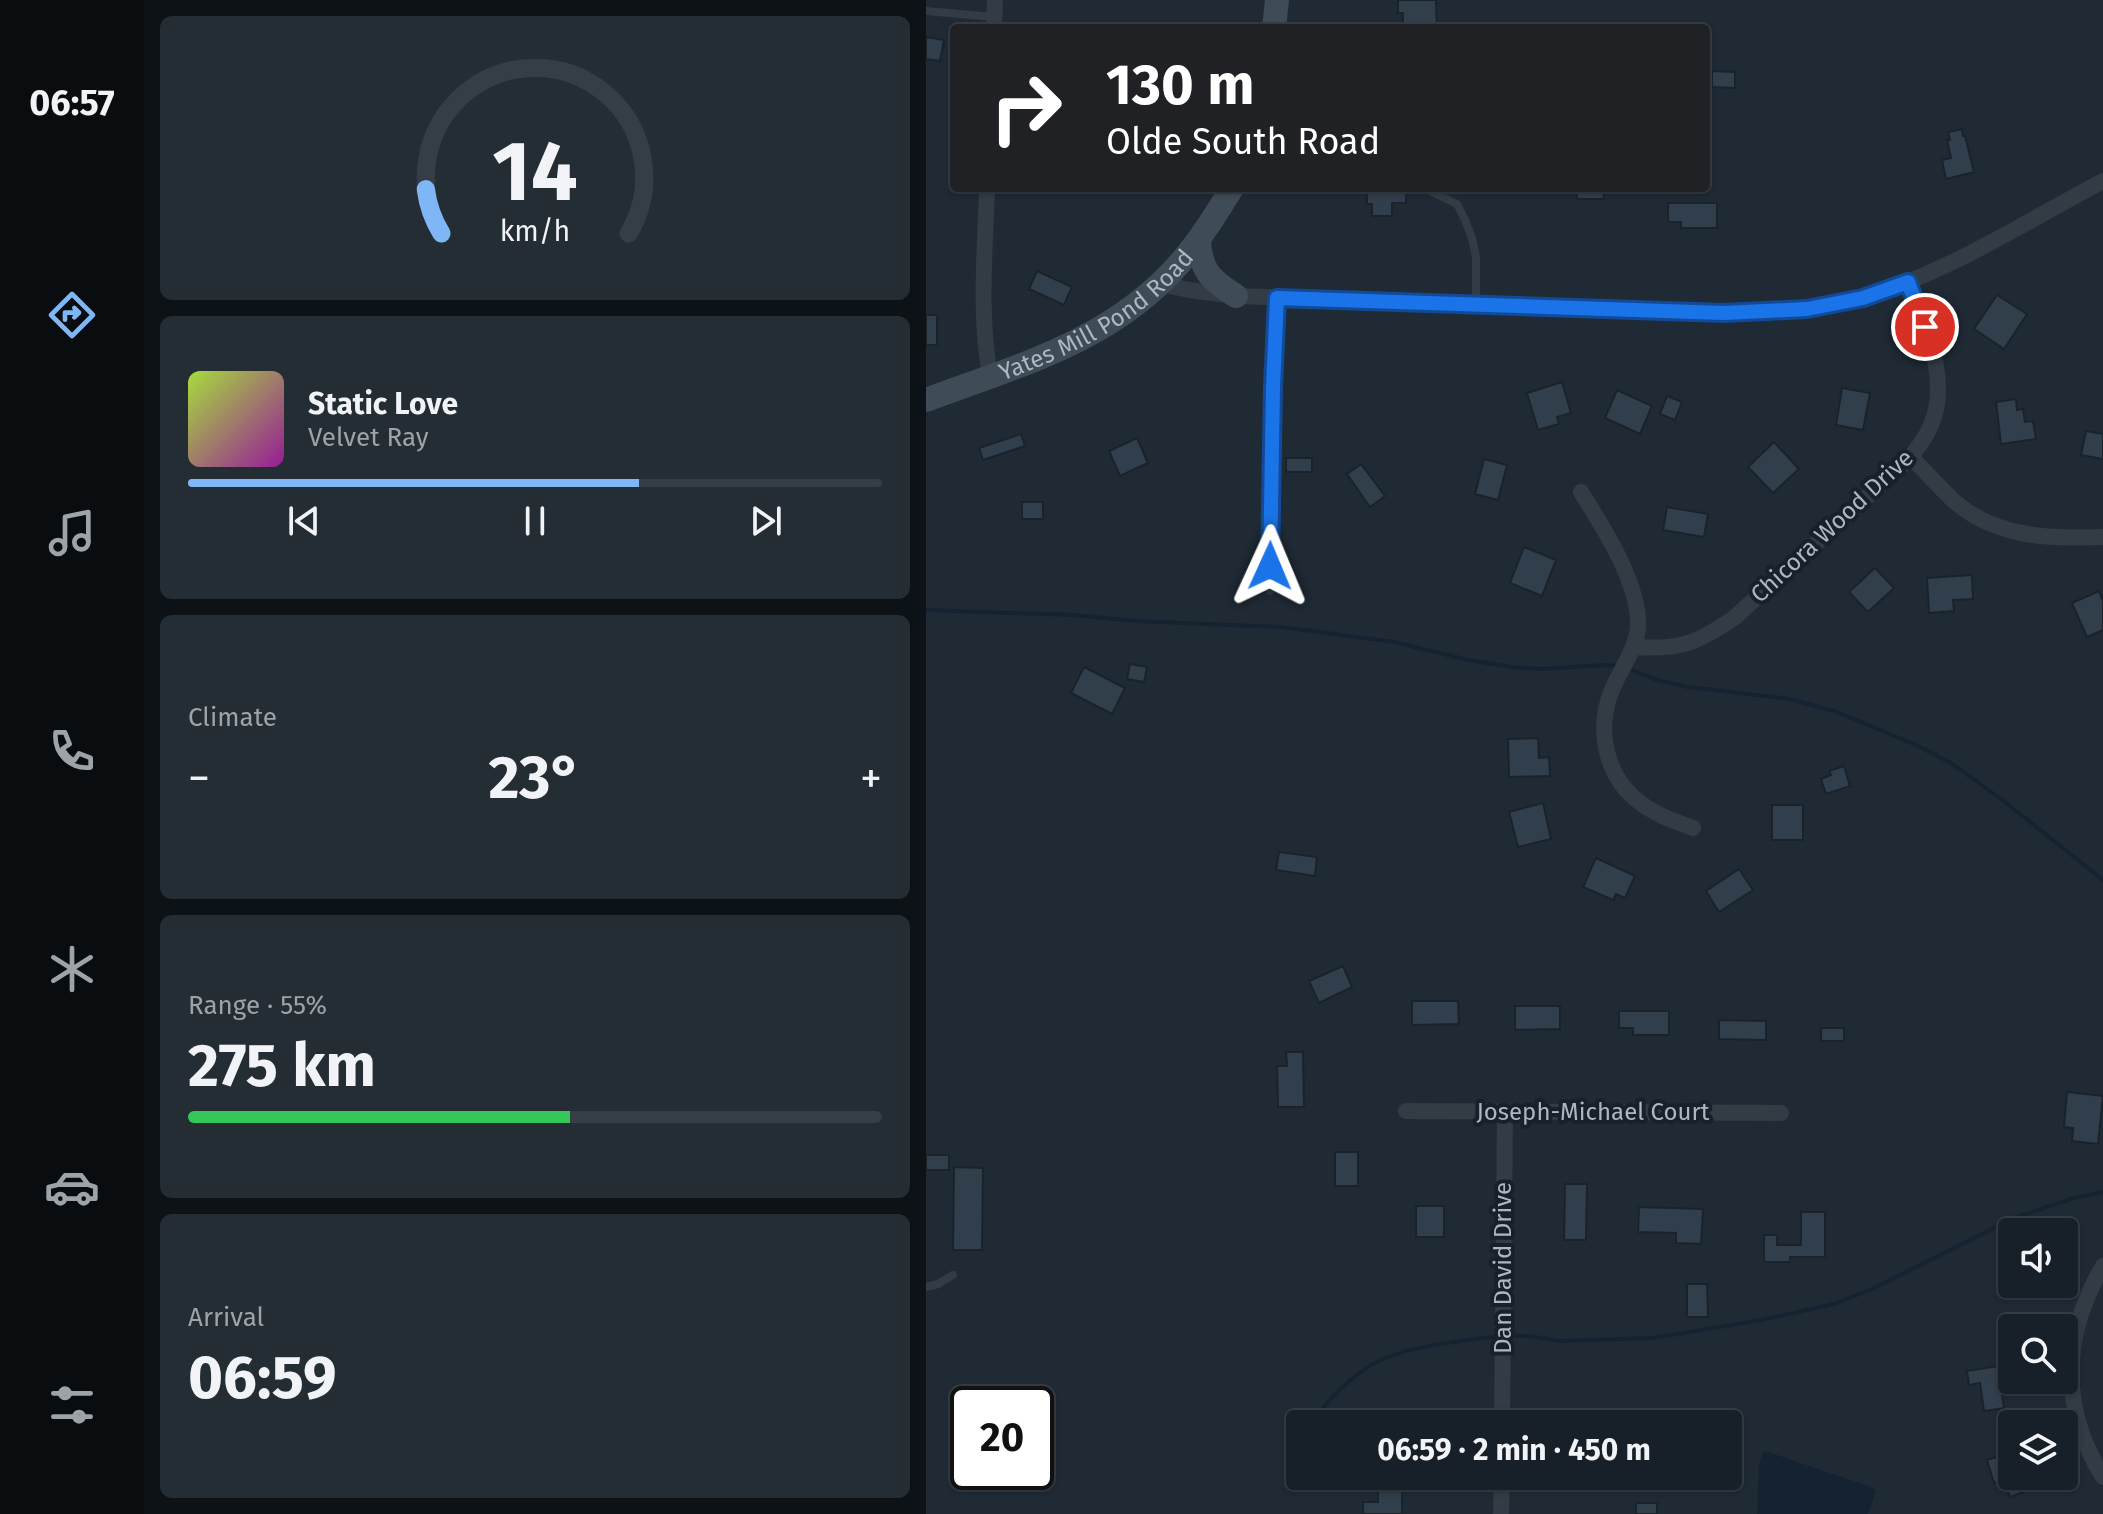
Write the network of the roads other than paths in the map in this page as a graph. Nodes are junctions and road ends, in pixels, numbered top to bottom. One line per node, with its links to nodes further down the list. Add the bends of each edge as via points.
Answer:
1 (1277, 0): 4 (street)
2 (926, 11): 3 (lane)
3 (994, 15)
4 (1274, 24)
5 (2103, 181): 10 (street)
6 (987, 192): 15 (street, via 983,318)
7 (1229, 192): 9 (street, Yates Mill Pond Road)
8 (1432, 192): 14 (lane, via 1457,204 1465,220 1476,257)
9 (1199, 240): 11 (street, Yates Mill Pond Road); 12 (street, via 1207,272)
10 (1908, 282): 14 (street, via 1807,309 1724,313); 17 (street, Chicora Wood Drive, via 1937,373 1931,426)
11 (1161, 284): 12 (street); 15 (street, Yates Mill Pond Road, via 1099,331)
12 (1236, 296): 13 (street)
13 (1277, 298): 14 (street); 20 (lane)
14 (1476, 304)
15 (990, 376): 16 (street, Yates Mill Pond Road)
16 (926, 400)
17 (1911, 457): 19 (street, via 1956,503 1980,519 2043,537); 21 (street, Chicora Wood Drive, via 1712,634 1662,649)
18 (1581, 492): 21 (street, via 1622,565 1635,601 1638,627)
19 (2103, 537)
20 (1270, 591)
21 (1633, 647): 22 (street, via 1603,724 1607,755 1617,778 1636,800)
22 (1693, 828)
23 (1406, 1111): 24 (street, Joseph-Michael Court)
24 (1505, 1111): 25 (street, Joseph-Michael Court); 29 (street, Dan David Drive)
25 (1781, 1113)
26 (2103, 1266): 30 (street, via 2079,1314 2070,1379 2084,1441)
27 (953, 1275): 28 (lane)
28 (926, 1287)
29 (1502, 1410)
30 (2103, 1477)
31 (1502, 1490): 32 (street)
32 (1501, 1514)

